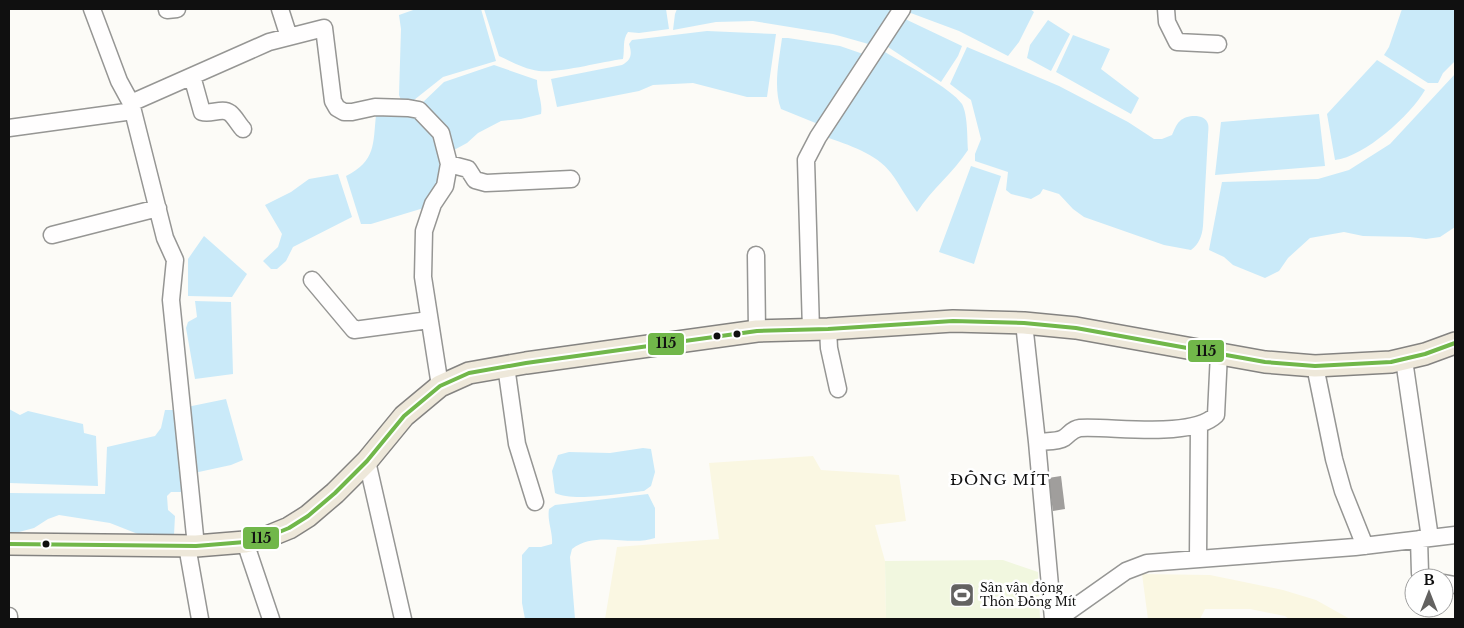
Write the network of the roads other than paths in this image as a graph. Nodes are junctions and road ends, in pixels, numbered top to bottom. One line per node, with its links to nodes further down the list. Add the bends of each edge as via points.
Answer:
1 (92, 9): 8 (street)
2 (280, 9): 5 (street)
3 (902, 9): 19 (street, via 806,160)
4 (1166, 9): 6 (street, via 1167,22 1178,42)
5 (289, 36): 7 (street); 11 (street, via 324,28 333,101 337,108 344,112 375,107 419,110 441,133)
6 (1218, 44)
7 (192, 76): 8 (street); 10 (street, via 202,112 209,114 224,110 231,113)
8 (132, 107): 9 (street); 13 (street)
9 (9, 128)
10 (243, 129)
11 (449, 164): 12 (street, via 468,169 475,180 486,183); 17 (street, via 445,186 433,204 424,231 423,278)
12 (571, 179)
13 (158, 208): 14 (street); 36 (street, via 165,238 175,260 171,300)
14 (52, 235)
15 (756, 255): 20 (street)
16 (312, 280): 17 (street, via 354,330)
17 (429, 320): 26 (street)
18 (1024, 323): 19 (main road, via 953,321); 22 (main road, via 1076,328); 29 (street)
19 (820, 329): 20 (main road); 27 (street, via 829,348)
20 (757, 331): 24 (main road)
21 (1455, 343): 23 (main road)
22 (1219, 353): 25 (main road, via 1265,362); 28 (street, via 1216,415)
23 (1404, 360): 25 (main road); 33 (street)
24 (506, 366): 26 (main road, via 469,373); 31 (street, via 517,444)
25 (1315, 366): 37 (street, via 1343,491)
26 (440, 386): 30 (main road, via 404,416)
27 (838, 388)
28 (1199, 425): 29 (street, via 1162,430 1077,428 1063,439); 38 (street)
29 (1037, 442): 43 (street)
30 (367, 461): 34 (main road, via 308,516 267,537); 42 (street)
31 (535, 502)
32 (1455, 535): 33 (street)
33 (1425, 538): 37 (street); 39 (street)
34 (245, 542): 36 (main road); 41 (street)
35 (9, 544): 36 (main road)
36 (192, 546): 40 (street)
37 (1366, 546): 38 (street)
38 (1198, 559): 44 (street, via 1147,563 1126,571)
39 (1421, 568)
40 (200, 619)
41 (271, 619)
42 (403, 619)
43 (1053, 619)
44 (1058, 619)

